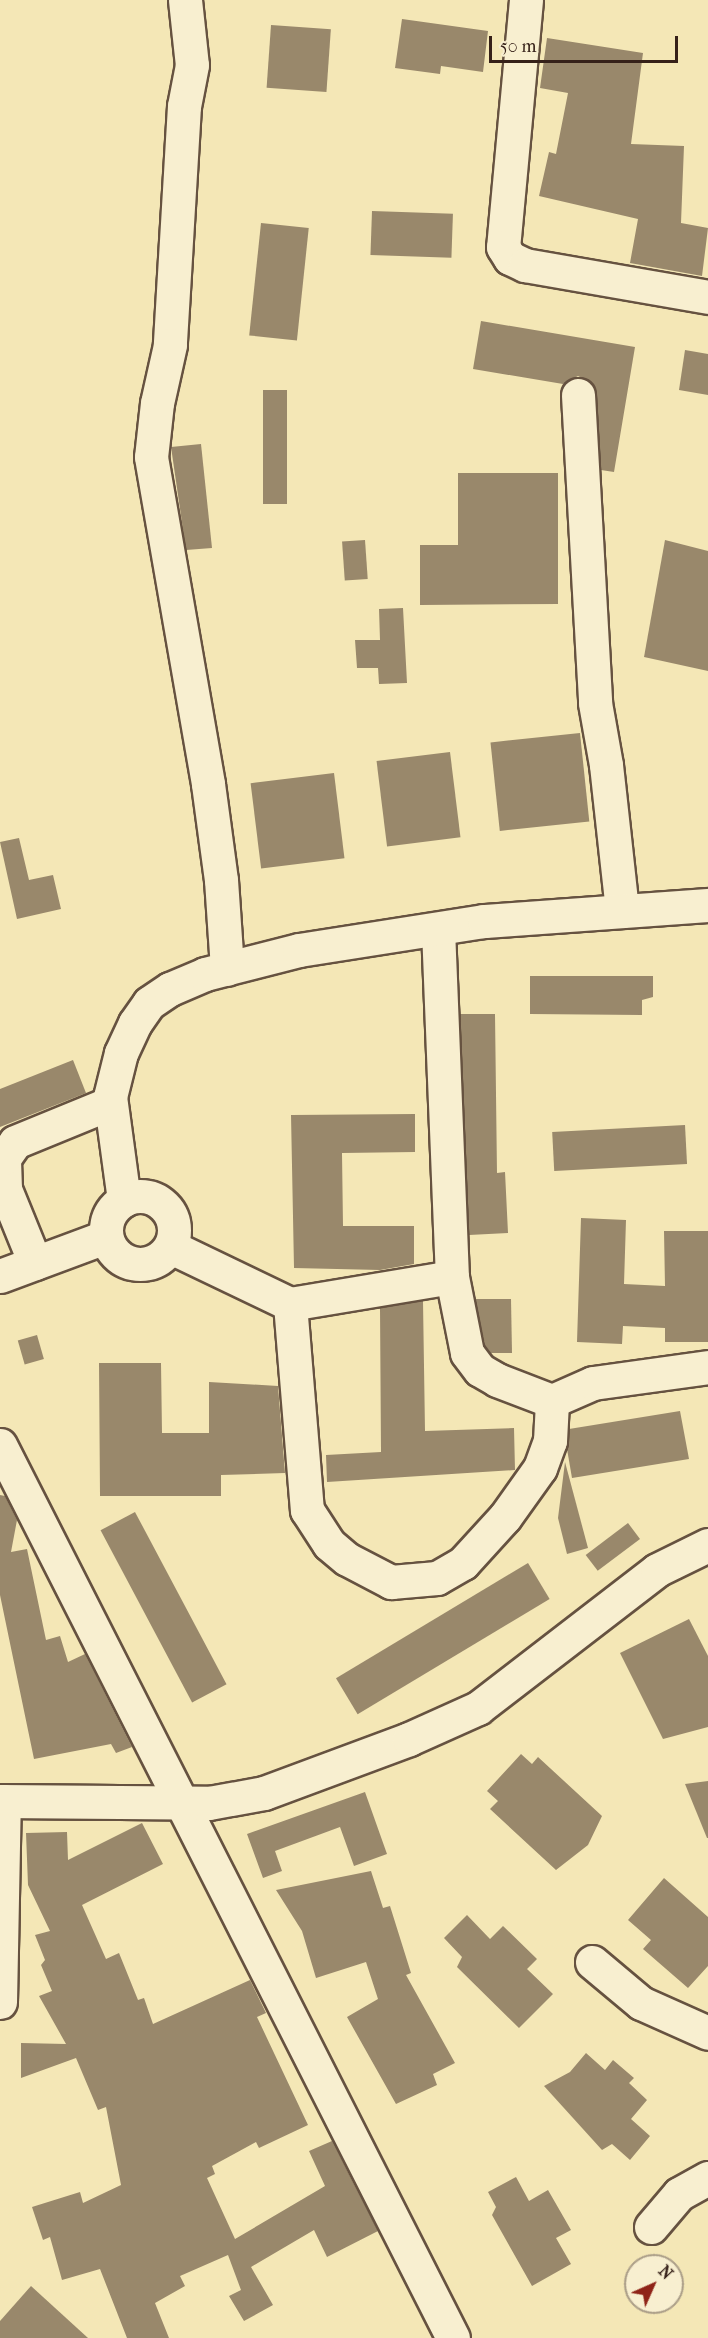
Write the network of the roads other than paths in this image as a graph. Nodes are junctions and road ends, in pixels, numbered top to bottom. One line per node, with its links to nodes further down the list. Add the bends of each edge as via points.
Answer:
1 (185, 0): 8 (street, via 192,65 184,105 170,345 157,403 151,457 208,784 221,880)
2 (526, 0): 3 (street, via 503,247 510,258 525,265)
3 (708, 297)
4 (578, 395): 6 (street, via 595,703)
5 (708, 905): 6 (street)
6 (622, 911): 7 (street, via 484,921)
7 (438, 929): 8 (street, via 299,950); 15 (street)
8 (227, 969): 9 (street, via 171,989 149,1003 121,1053)
9 (110, 1102): 10 (street); 13 (street, via 15,1142 4,1158 6,1189)
10 (124, 1200): 11 (street, via 111,1213); 12 (street, via 140,1195 164,1205 174,1225)
11 (105, 1237): 12 (street, via 119,1256 141,1265 152,1264); 13 (street)
12 (171, 1247): 16 (street)
13 (35, 1263): 14 (street)
14 (0, 1276)
15 (452, 1277): 16 (street); 18 (street, via 467,1353 480,1370)
16 (290, 1304): 18 (street, via 306,1510 329,1544 347,1559 391,1582 437,1578 463,1563 506,1517 540,1468 550,1441)
17 (708, 1367): 18 (street, via 593,1383)
18 (552, 1401)
19 (0, 1445): 22 (street)
20 (708, 1545): 22 (street, via 657,1570 478,1708 409,1739 264,1793 228,1802)
21 (2, 1801): 22 (street); 24 (street)
22 (180, 1803): 28 (street)
23 (592, 1962): 25 (street, via 640,2003)
24 (0, 2002)
25 (708, 2033)
26 (708, 2178): 27 (street, via 679,2194)
27 (651, 2227)
28 (453, 2338)

